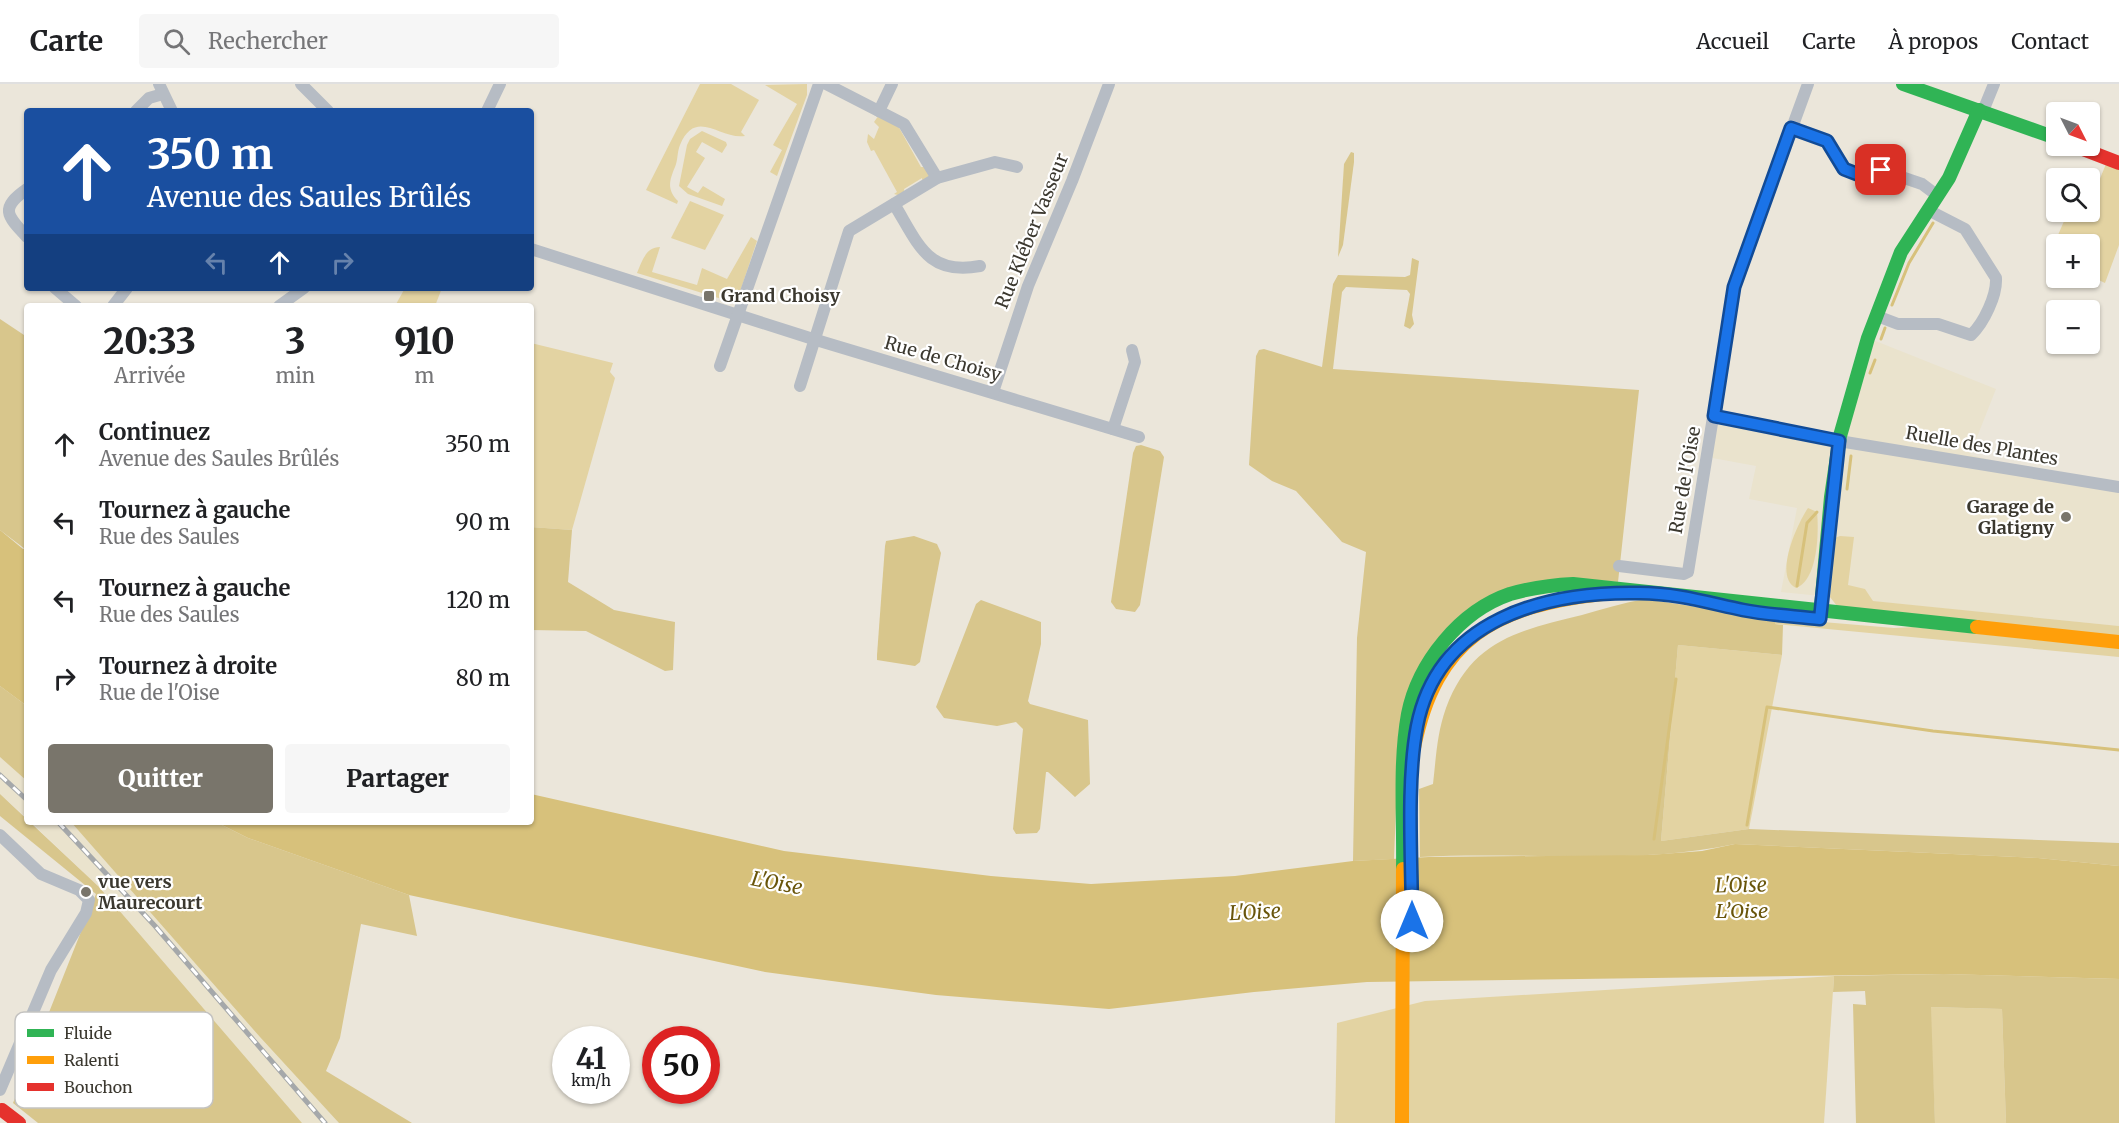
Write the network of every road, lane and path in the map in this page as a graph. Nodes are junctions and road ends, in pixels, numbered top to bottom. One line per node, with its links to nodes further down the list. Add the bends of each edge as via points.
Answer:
1 (500, 84): 14 (street)
2 (819, 84): 36 (street)
3 (826, 84): 16 (street)
4 (892, 84): 16 (street)
5 (1109, 84): 42 (street, Rue Kléber Vasseur, via 1028,286)
6 (1808, 84): 17 (street, Rue de l'Oise)
7 (1904, 84): 15 (main road)
8 (1994, 84): 15 (street)
9 (304, 85): 13 (street)
10 (161, 89): 11 (street); 12 (street)
11 (139, 108)
12 (170, 108)
13 (325, 108)
14 (488, 108)
15 (1981, 110): 18 (main road); 24 (main road)
16 (879, 111): 22 (street, via 907,128)
17 (1791, 128): 24 (street, via 1827,141 1844,169 1862,176 1881,170 1922,184); 43 (street, Rue de l'Oise, via 1734,287)
18 (2046, 134)
19 (2100, 156): 20 (main road)
20 (2119, 163)
21 (1017, 167): 22 (street, via 995,162)
22 (937, 178): 25 (street)
23 (24, 191): 27 (street, via 11,199 7,210 8,218)
24 (1938, 196): 26 (main road)
25 (894, 204): 29 (street, via 926,256 958,270); 38 (street, via 860,222 846,235)
26 (1928, 210): 37 (main road, via 1901,252); 37 (street, via 1965,229 1996,278 1979,328 1964,335 1938,324 1898,324)
27 (24, 234)
28 (534, 250): 36 (street, Rue de Choisy)
29 (980, 266)
30 (58, 291): 33 (street)
31 (126, 291): 34 (street)
32 (300, 291): 35 (street)
33 (72, 303)
34 (116, 303)
35 (283, 303)
36 (738, 314): 38 (street, Rue de Choisy); 40 (street)
37 (1877, 316): 46 (main road)
38 (813, 339): 41 (street); 42 (street, Rue de Choisy)
39 (1132, 350): 44 (street, via 1135,362)
40 (720, 366)
41 (800, 386)
42 (993, 392): 44 (street, Rue de Choisy)
43 (1714, 416): 46 (street, Ruelle des Plantes); 48 (street, Rue de l'Oise, via 1688,572)
44 (1113, 429): 45 (street, Rue de Choisy)
45 (1139, 437)
46 (1839, 441): 47 (street, Ruelle des Plantes); 49 (main road)
47 (2119, 487)
48 (1619, 566)
49 (1820, 614): 50 (main road); 52 (main road, via 1582,584 1541,585 1486,605 1458,626 1430,657 1412,695 1404,736 1408,792)
50 (2119, 642)
51 (1, 837): 53 (street, via 41,874 89,900)
52 (1407, 922): 58 (main road); 59 (main road)
53 (33, 1012)
54 (15, 1055): 55 (street)
55 (0, 1090)
56 (0, 1108): 57 (main road)
57 (19, 1123)
58 (1402, 1123)
59 (1411, 1123)

